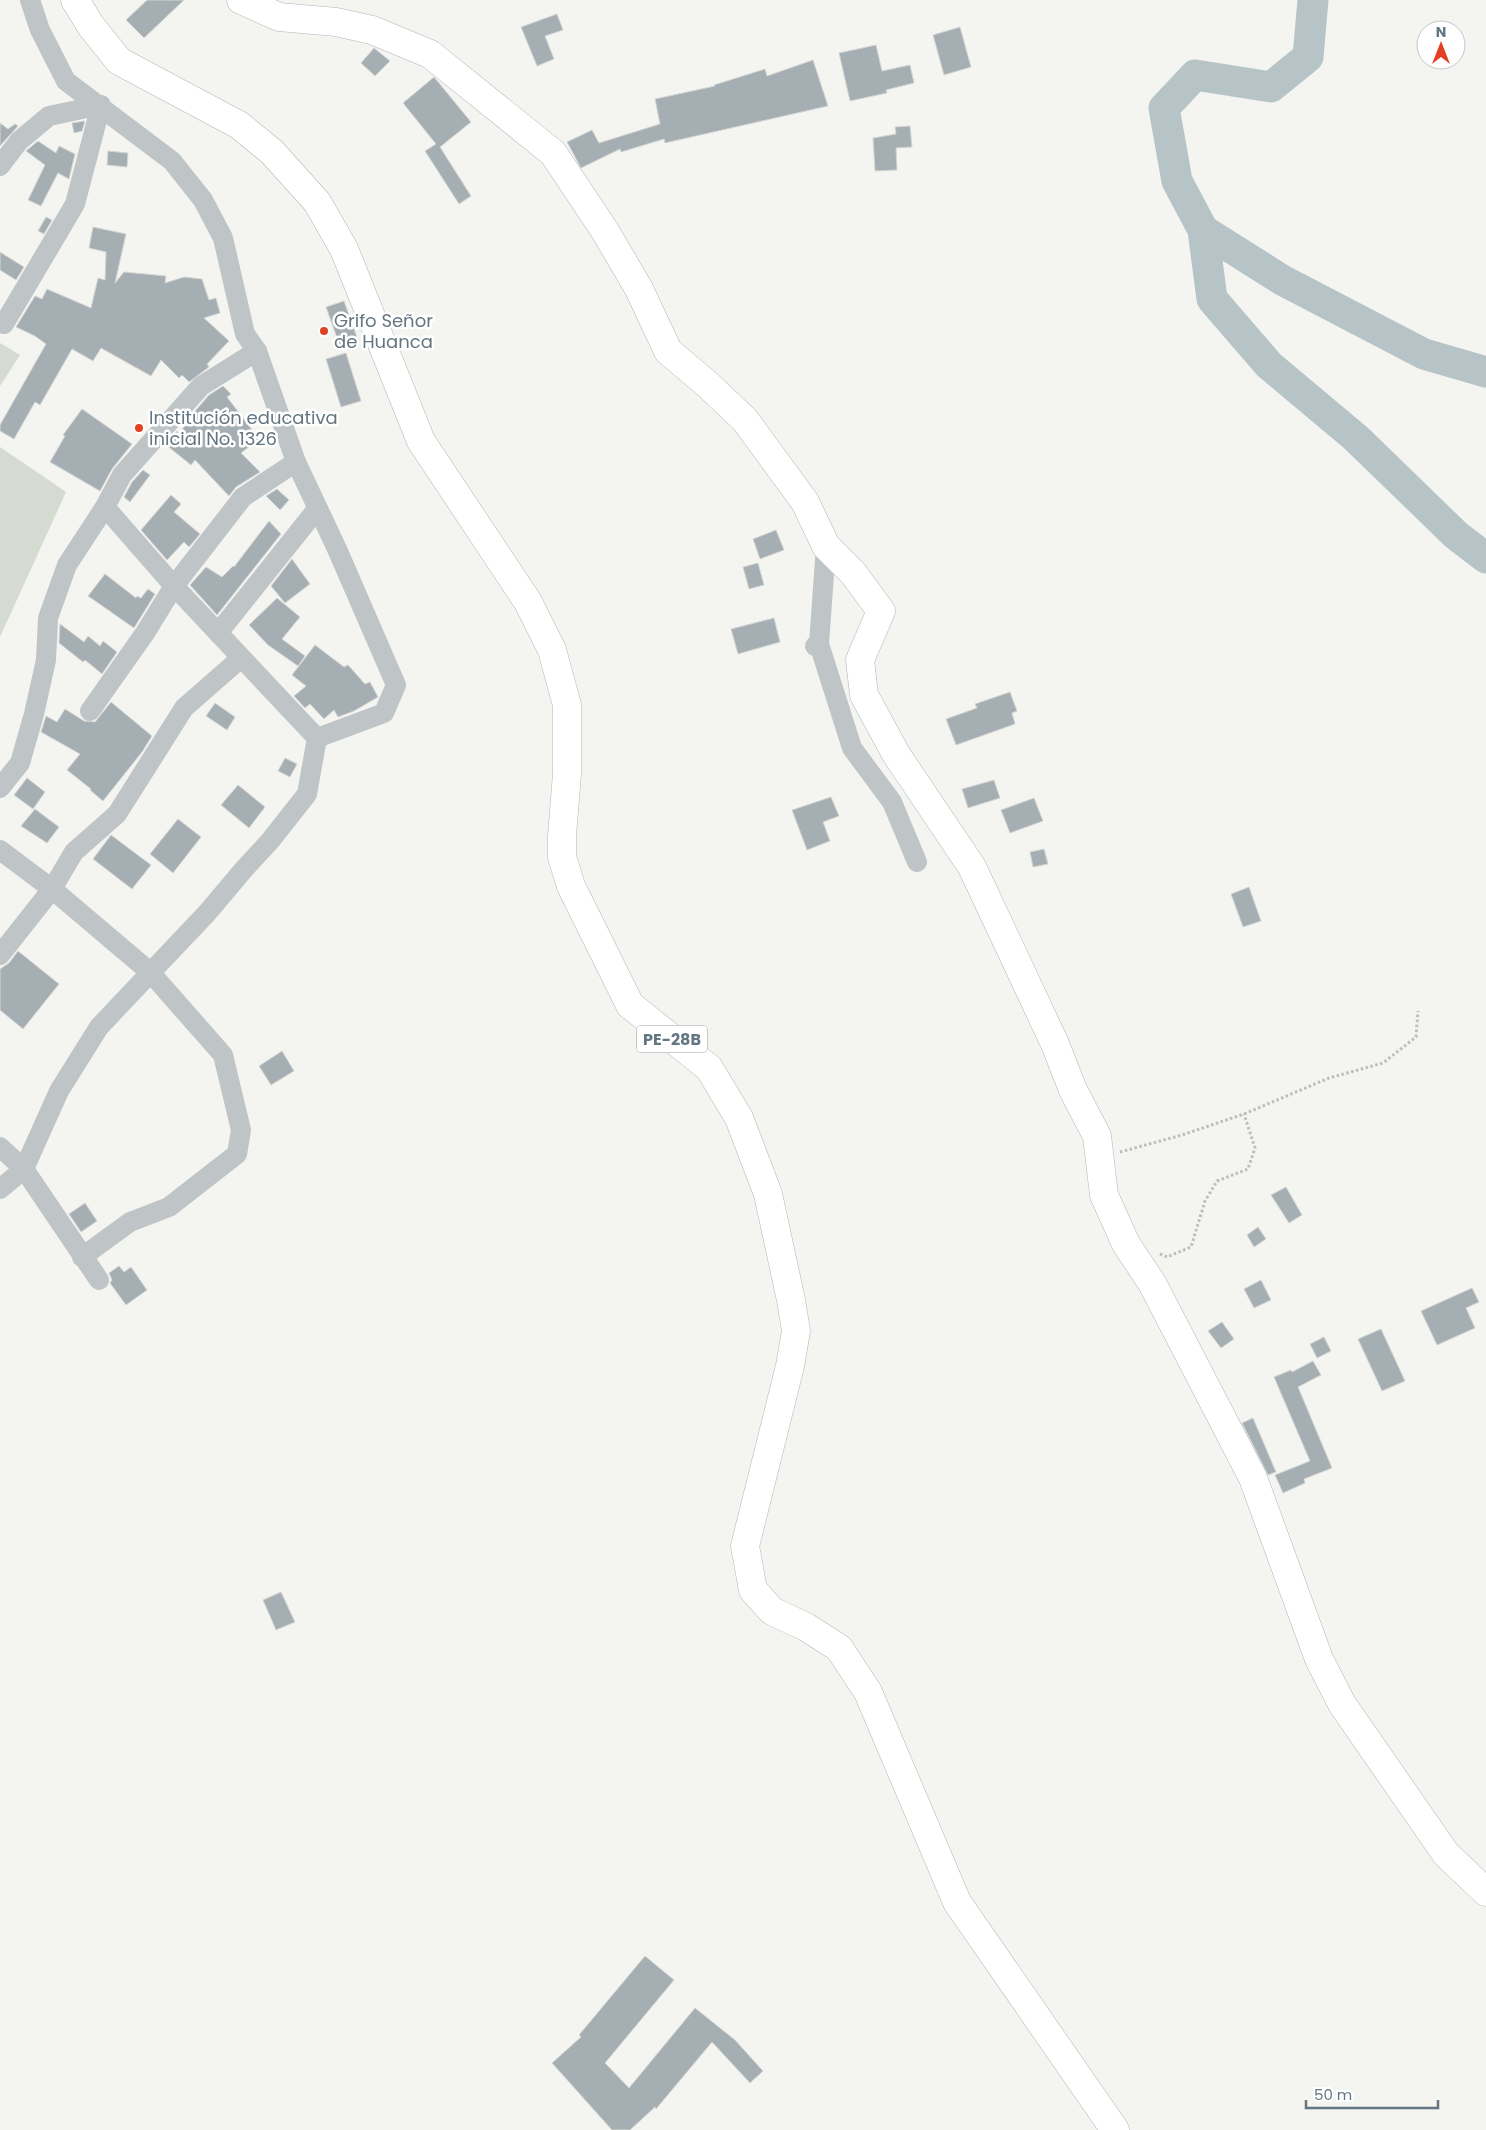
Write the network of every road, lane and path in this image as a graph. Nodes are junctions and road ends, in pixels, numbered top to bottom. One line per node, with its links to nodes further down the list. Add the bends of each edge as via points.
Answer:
1 (30, 0): 4 (street, via 40,30 66,80)
2 (75, 0): 33 (main road, PE-28B, via 119,61 239,125 272,152 317,202 344,248 421,441 528,602 552,650 567,705 562,857 571,886 630,1005 709,1068 739,1118 768,1194 791,1300 796,1331 790,1366 745,1546 753,1590 772,1611 839,1648 868,1692 957,1902)
3 (241, 0): 11 (main road, via 279,17 336,22 372,30 430,54 553,153 639,289 668,351 744,420 806,502)
4 (101, 106): 5 (street, via 49,116 19,141); 6 (street, via 75,204); 7 (street, via 172,161 203,200 223,238 245,334)
5 (0, 166)
6 (4, 324)
7 (257, 351): 8 (street); 9 (street, via 202,386 122,476)
8 (296, 462): 10 (street); 12 (street, via 244,497)
9 (104, 507): 12 (street); 17 (street, via 67,565 48,618 46,660 20,763)
10 (316, 509): 13 (street); 16 (street, via 337,549 396,685 384,713)
11 (826, 546): 19 (street, via 817,645 852,748 892,802); 26 (main road, via 853,573 881,611 860,660 864,695 896,754 972,867 1097,1136)
12 (174, 586): 13 (street); 15 (street)
13 (218, 634): 14 (street)
14 (242, 658): 16 (street); 20 (street, via 184,708 118,814 74,852)
15 (90, 712)
16 (317, 738): 22 (street, via 307,794 208,913)
17 (0, 788)
18 (0, 850): 20 (street)
19 (917, 862)
20 (52, 889): 21 (street); 22 (street)
21 (0, 955)
22 (150, 972): 27 (street, via 99,1027 59,1091); 30 (street, via 223,1055 241,1130 237,1154 169,1207 130,1222)
23 (1418, 1011): 24 (path, via 1416,1037 1383,1063 1329,1078)
24 (1244, 1114): 26 (path); 29 (path, via 1255,1148 1248,1169 1216,1181 1205,1200 1192,1247 1167,1256)
25 (0, 1147): 27 (street)
26 (1100, 1158): 32 (main road, via 1104,1195 1126,1244 1156,1291 1253,1478 1320,1659 1342,1704 1446,1854)
27 (24, 1168): 28 (street); 30 (street)
28 (0, 1189)
29 (1159, 1254)
30 (82, 1256): 31 (street)
31 (99, 1280)
32 (1486, 1892)
33 (1115, 2130)

